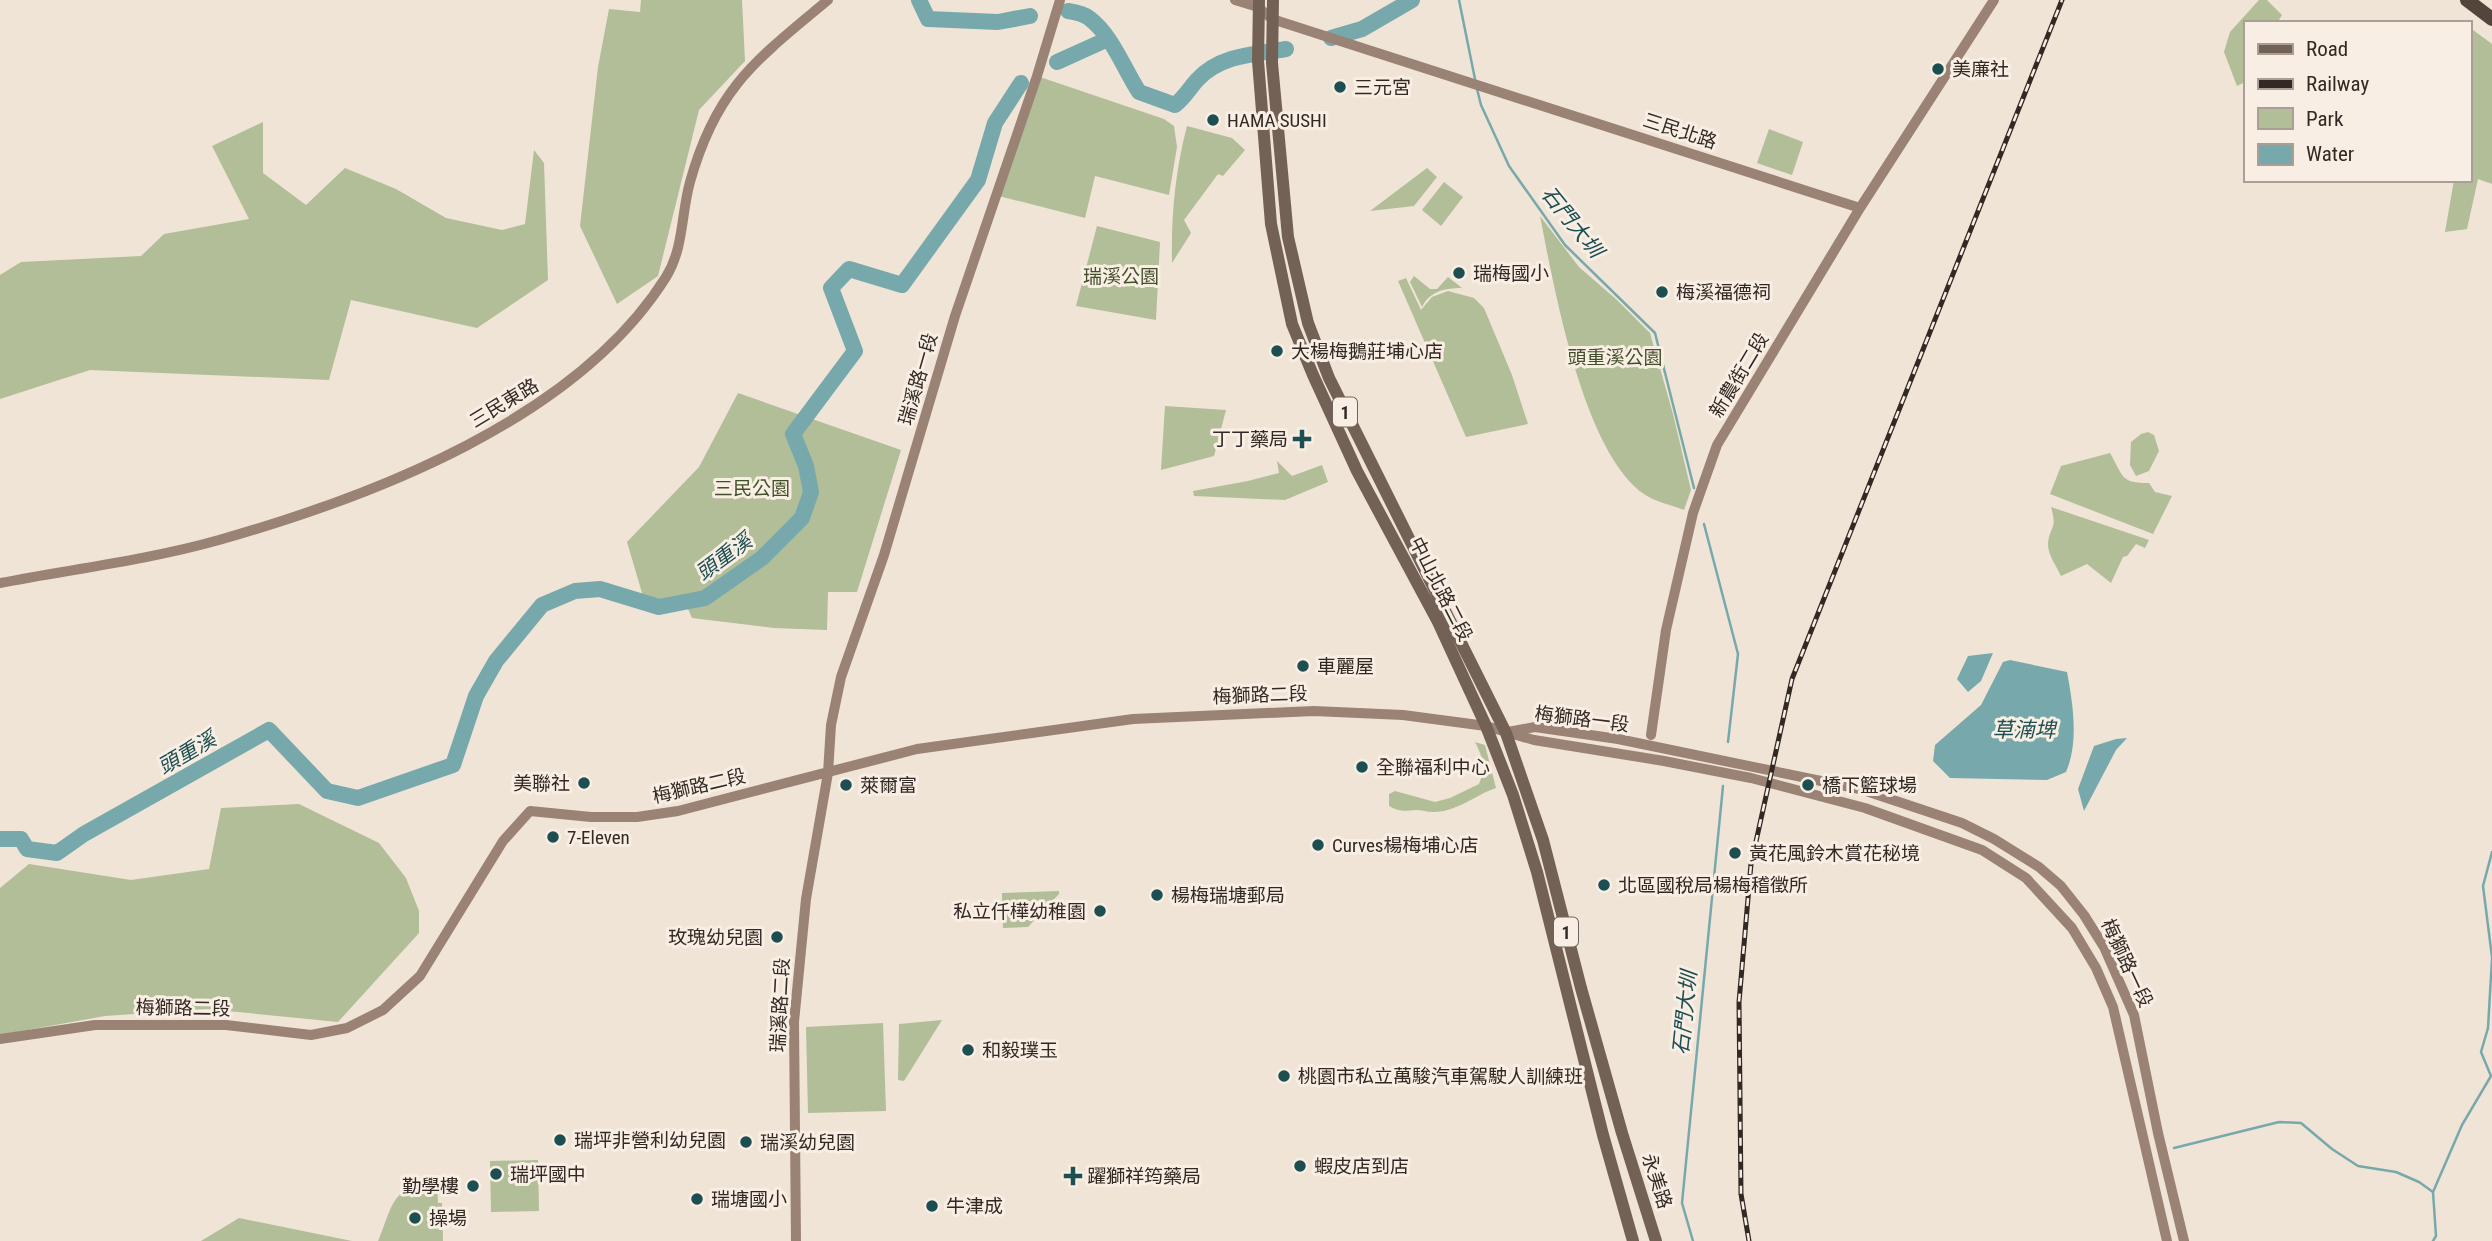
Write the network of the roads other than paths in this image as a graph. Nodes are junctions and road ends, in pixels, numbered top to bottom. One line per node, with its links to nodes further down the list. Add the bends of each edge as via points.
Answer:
1 (828, 0): 11 (street, 三民東路, via 762,55 720,106 700,147 679,247 666,276 621,335 562,387 461,449 349,499 218,540)
2 (1060, 0): 15 (street, 瑞溪路一段, via 841,677)
3 (1235, 0): 7 (street)
4 (1273, 0): 8 (main road, 1)
5 (1994, 0): 10 (street, 新農街二段)
6 (2467, 0): 9 (highway)
7 (1259, 4): 8 (street); 12 (main road, 中山北路二段 / 1, via 1257,47 1271,224 1293,324 1357,471 1438,622)
8 (1272, 19): 10 (street, 三民北路); 13 (main road, 中山北路二段 / 1, via 1288,237 1308,323 1329,378)
9 (2492, 19)
10 (1860, 208): 14 (street, 新農街二段, via 1717,445 1693,513 1666,630)
11 (0, 583)
12 (1486, 726): 13 (street, 梅獅路二段); 15 (street, 梅獅路二段, via 1403,715 1314,711 1133,719 918,749); 18 (main road, 中山北路二段 / 1, via 1538,872)
13 (1506, 733): 17 (main road, 中山北路二段 / 1, via 1543,840); 22 (street, 梅獅路一段, via 1751,778 1865,808 1982,850 2026,878 2072,928 2113,1007); 23 (street, 梅獅路一段, via 1535,727 1618,739 1860,789 1962,823 2039,867 2084,915 2104,947 2134,1015)
14 (1651, 735)
15 (828, 773): 16 (street, 梅獅路二段, via 689,809 637,817 530,811 503,841 420,976 383,1010 347,1028 311,1035 226,1025 95,1025); 19 (street, 瑞溪路二段, via 806,899 794,1022)
16 (0, 1039)
17 (1622, 1133): 21 (main road, 永美路 / 1)
18 (1603, 1135): 20 (main road, 永美路 / 1)
19 (796, 1241)
20 (1633, 1241)
21 (1656, 1241)
22 (2166, 1241)
23 (2184, 1241)

